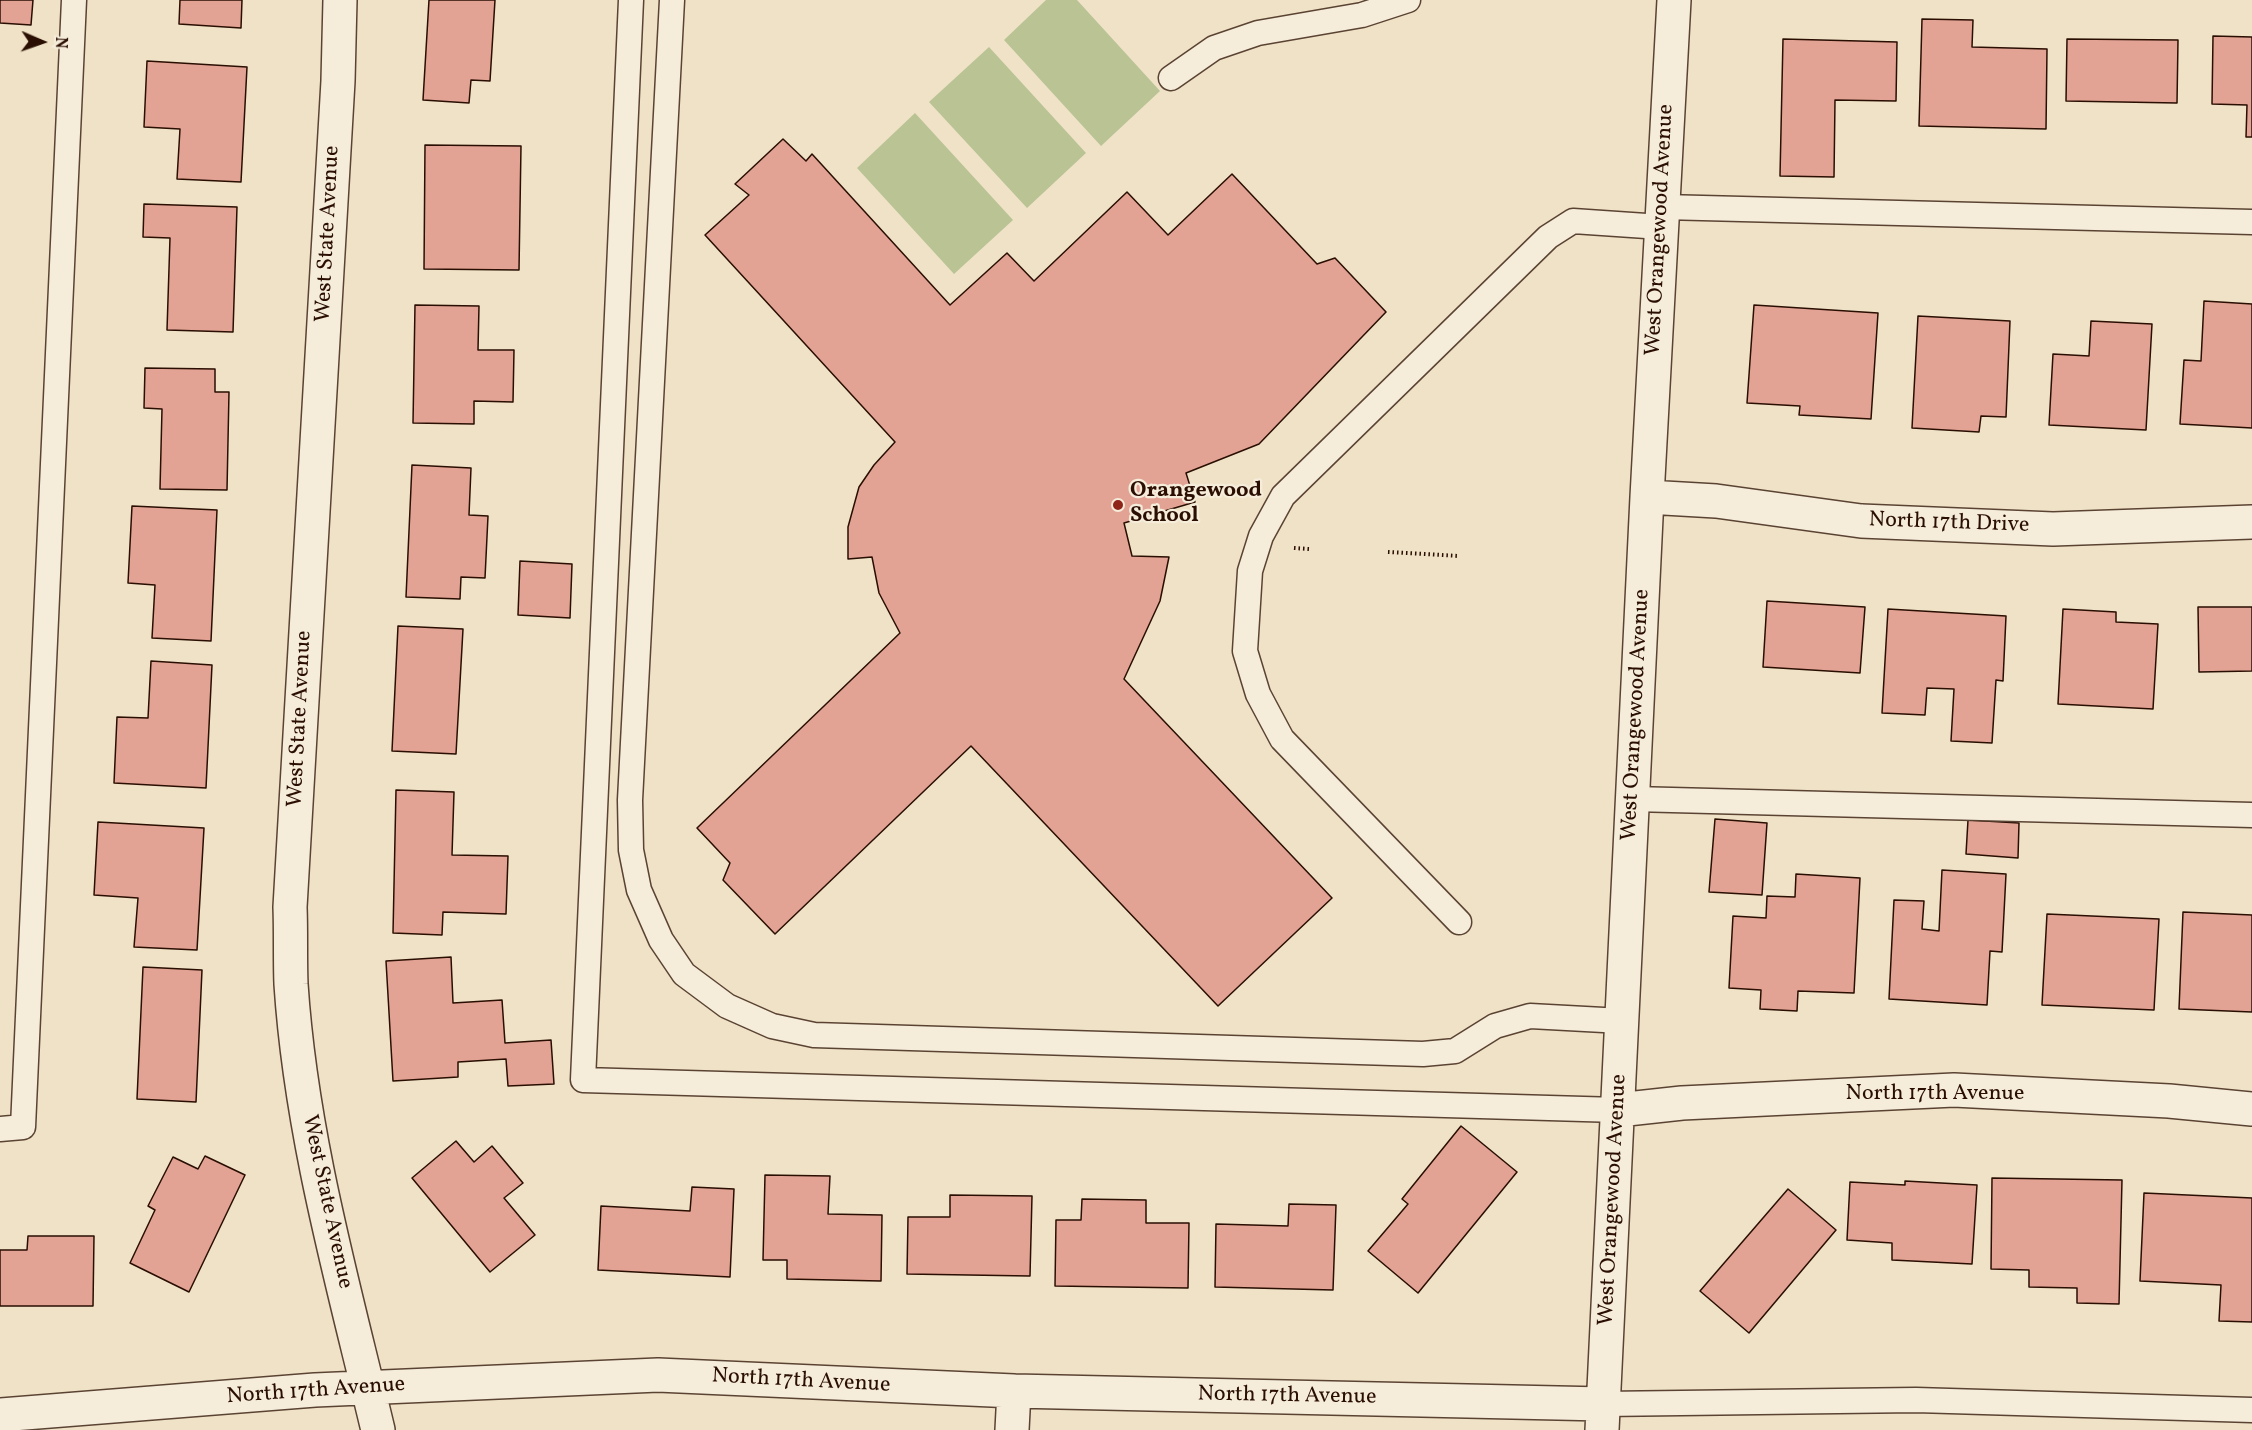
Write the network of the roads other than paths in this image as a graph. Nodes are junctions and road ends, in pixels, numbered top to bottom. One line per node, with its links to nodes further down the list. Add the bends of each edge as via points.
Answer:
1 (74, 0): 18 (lane, via 23,1127)
2 (340, 0): 19 (street, West State Avenue, via 290,907 291,984 313,1149)
3 (631, 0): 17 (lane, via 584,1080)
4 (672, 0): 15 (lane, via 630,800 631,850 639,890 661,940 684,974 727,1006 772,1026 814,1035 1423,1054 1455,1051 1495,1026 1530,1016)
5 (1408, 0): 7 (lane, via 1362,15 1258,33 1214,48)
6 (1674, 0): 8 (street, West Orangewood Avenue)
7 (1172, 78)
8 (1662, 217): 9 (lane); 10 (street, West Orangewood Avenue); 14 (lane, via 1574,221 1548,237 1283,496 1261,536 1250,570 1245,651 1258,694 1282,739)
9 (2252, 222)
10 (1647, 496): 11 (street, North 17th Drive, via 1873,522 2054,529); 12 (street, West Orangewood Avenue)
11 (2252, 522)
12 (1633, 799): 13 (lane); 15 (street, West Orangewood Avenue)
13 (2252, 815)
14 (1460, 922)
15 (1622, 1021): 17 (street, West Orangewood Avenue)
16 (2252, 1109): 17 (street, North 17th Avenue, via 1954,1090 1682,1102)
17 (1618, 1110): 23 (street, West Orangewood Avenue)
18 (0, 1129)
19 (368, 1387): 20 (street, North 17th Avenue, via 658,1375); 22 (street, North 17th Avenue); 24 (street, West State Avenue)
20 (1014, 1391): 23 (street, North 17th Avenue); 25 (street)
21 (2252, 1410): 23 (lane, via 1916,1400)
22 (0, 1415)
23 (1603, 1417)
24 (378, 1430)
25 (1012, 1430)

